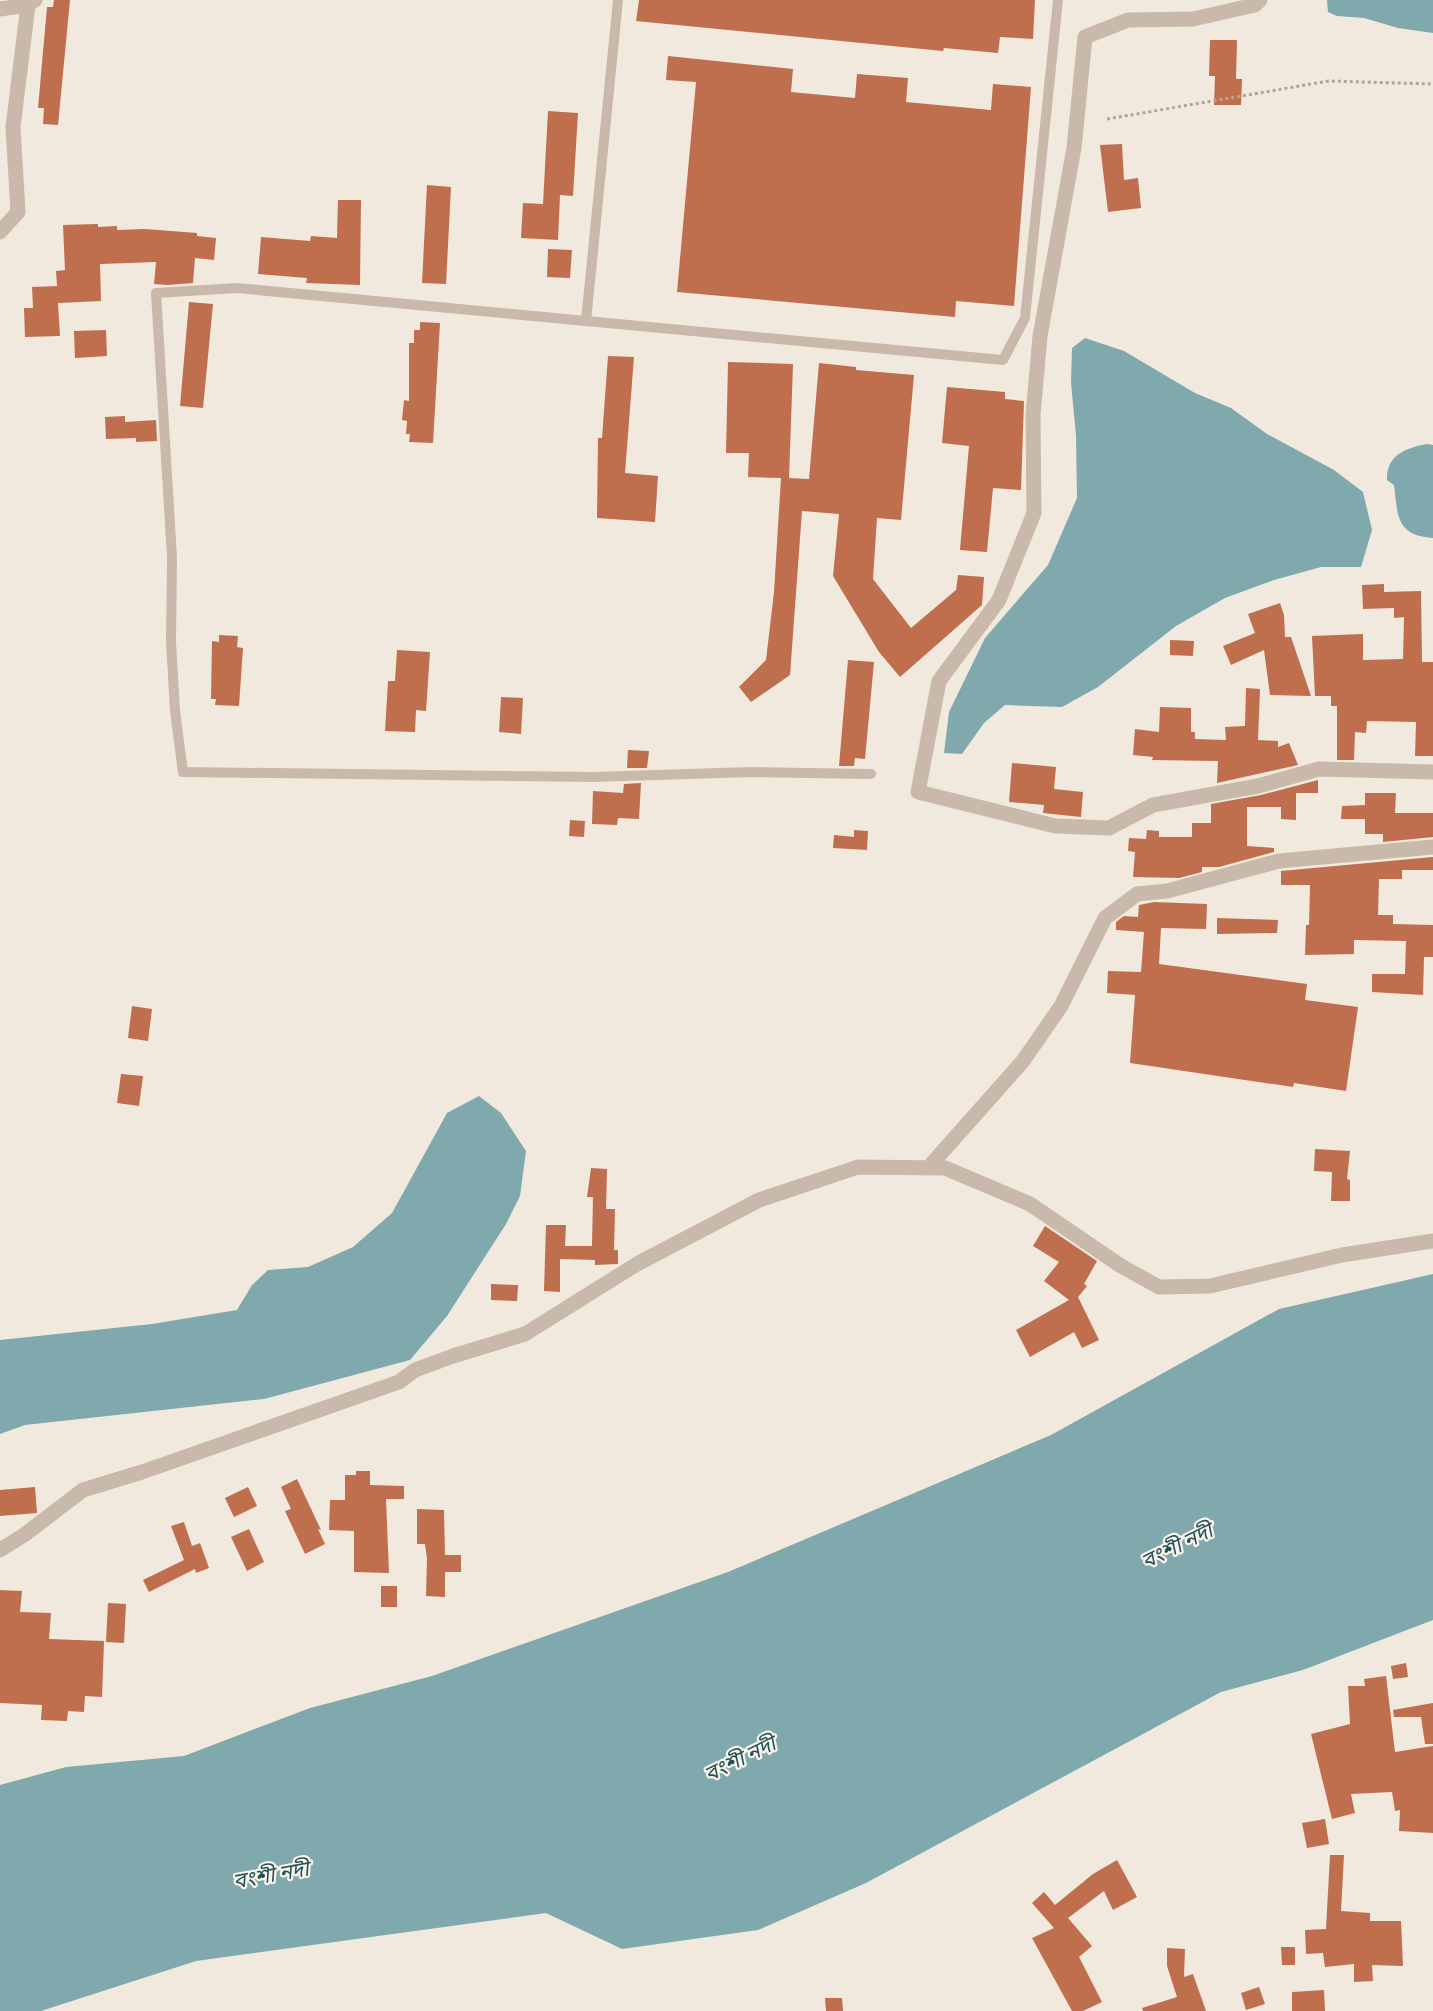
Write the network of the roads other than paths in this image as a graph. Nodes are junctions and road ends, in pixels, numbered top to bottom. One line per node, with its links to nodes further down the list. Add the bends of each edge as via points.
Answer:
1 (618, 0): 7 (lane)
2 (1058, 0): 7 (lane, via 1025,318 1003,360)
3 (1260, 0): 8 (street, via 1255,5 1193,19 1128,20 1085,37 1074,148 1040,336 1033,415 1034,513 999,600 939,681 918,792 1055,825 1109,828 1153,805 1258,786 1319,769)
4 (32, 3): 5 (street); 6 (street, via 13,127 18,212)
5 (0, 9)
6 (0, 232)
7 (586, 321): 9 (lane, via 237,288 156,292 172,557 174,699 183,772 593,777 751,771)
8 (1433, 772)
9 (871, 774)
10 (1433, 847): 11 (street, via 1279,861 1167,891 1137,894 1105,918 1061,1006 1023,1061)
11 (928, 1168): 12 (street, via 945,1168 1030,1204 1159,1287 1210,1286 1342,1255); 13 (street, via 858,1167 759,1200 637,1264 525,1334 415,1370 399,1382 292,1420 83,1490)
12 (1433, 1241)
13 (0, 1550)

